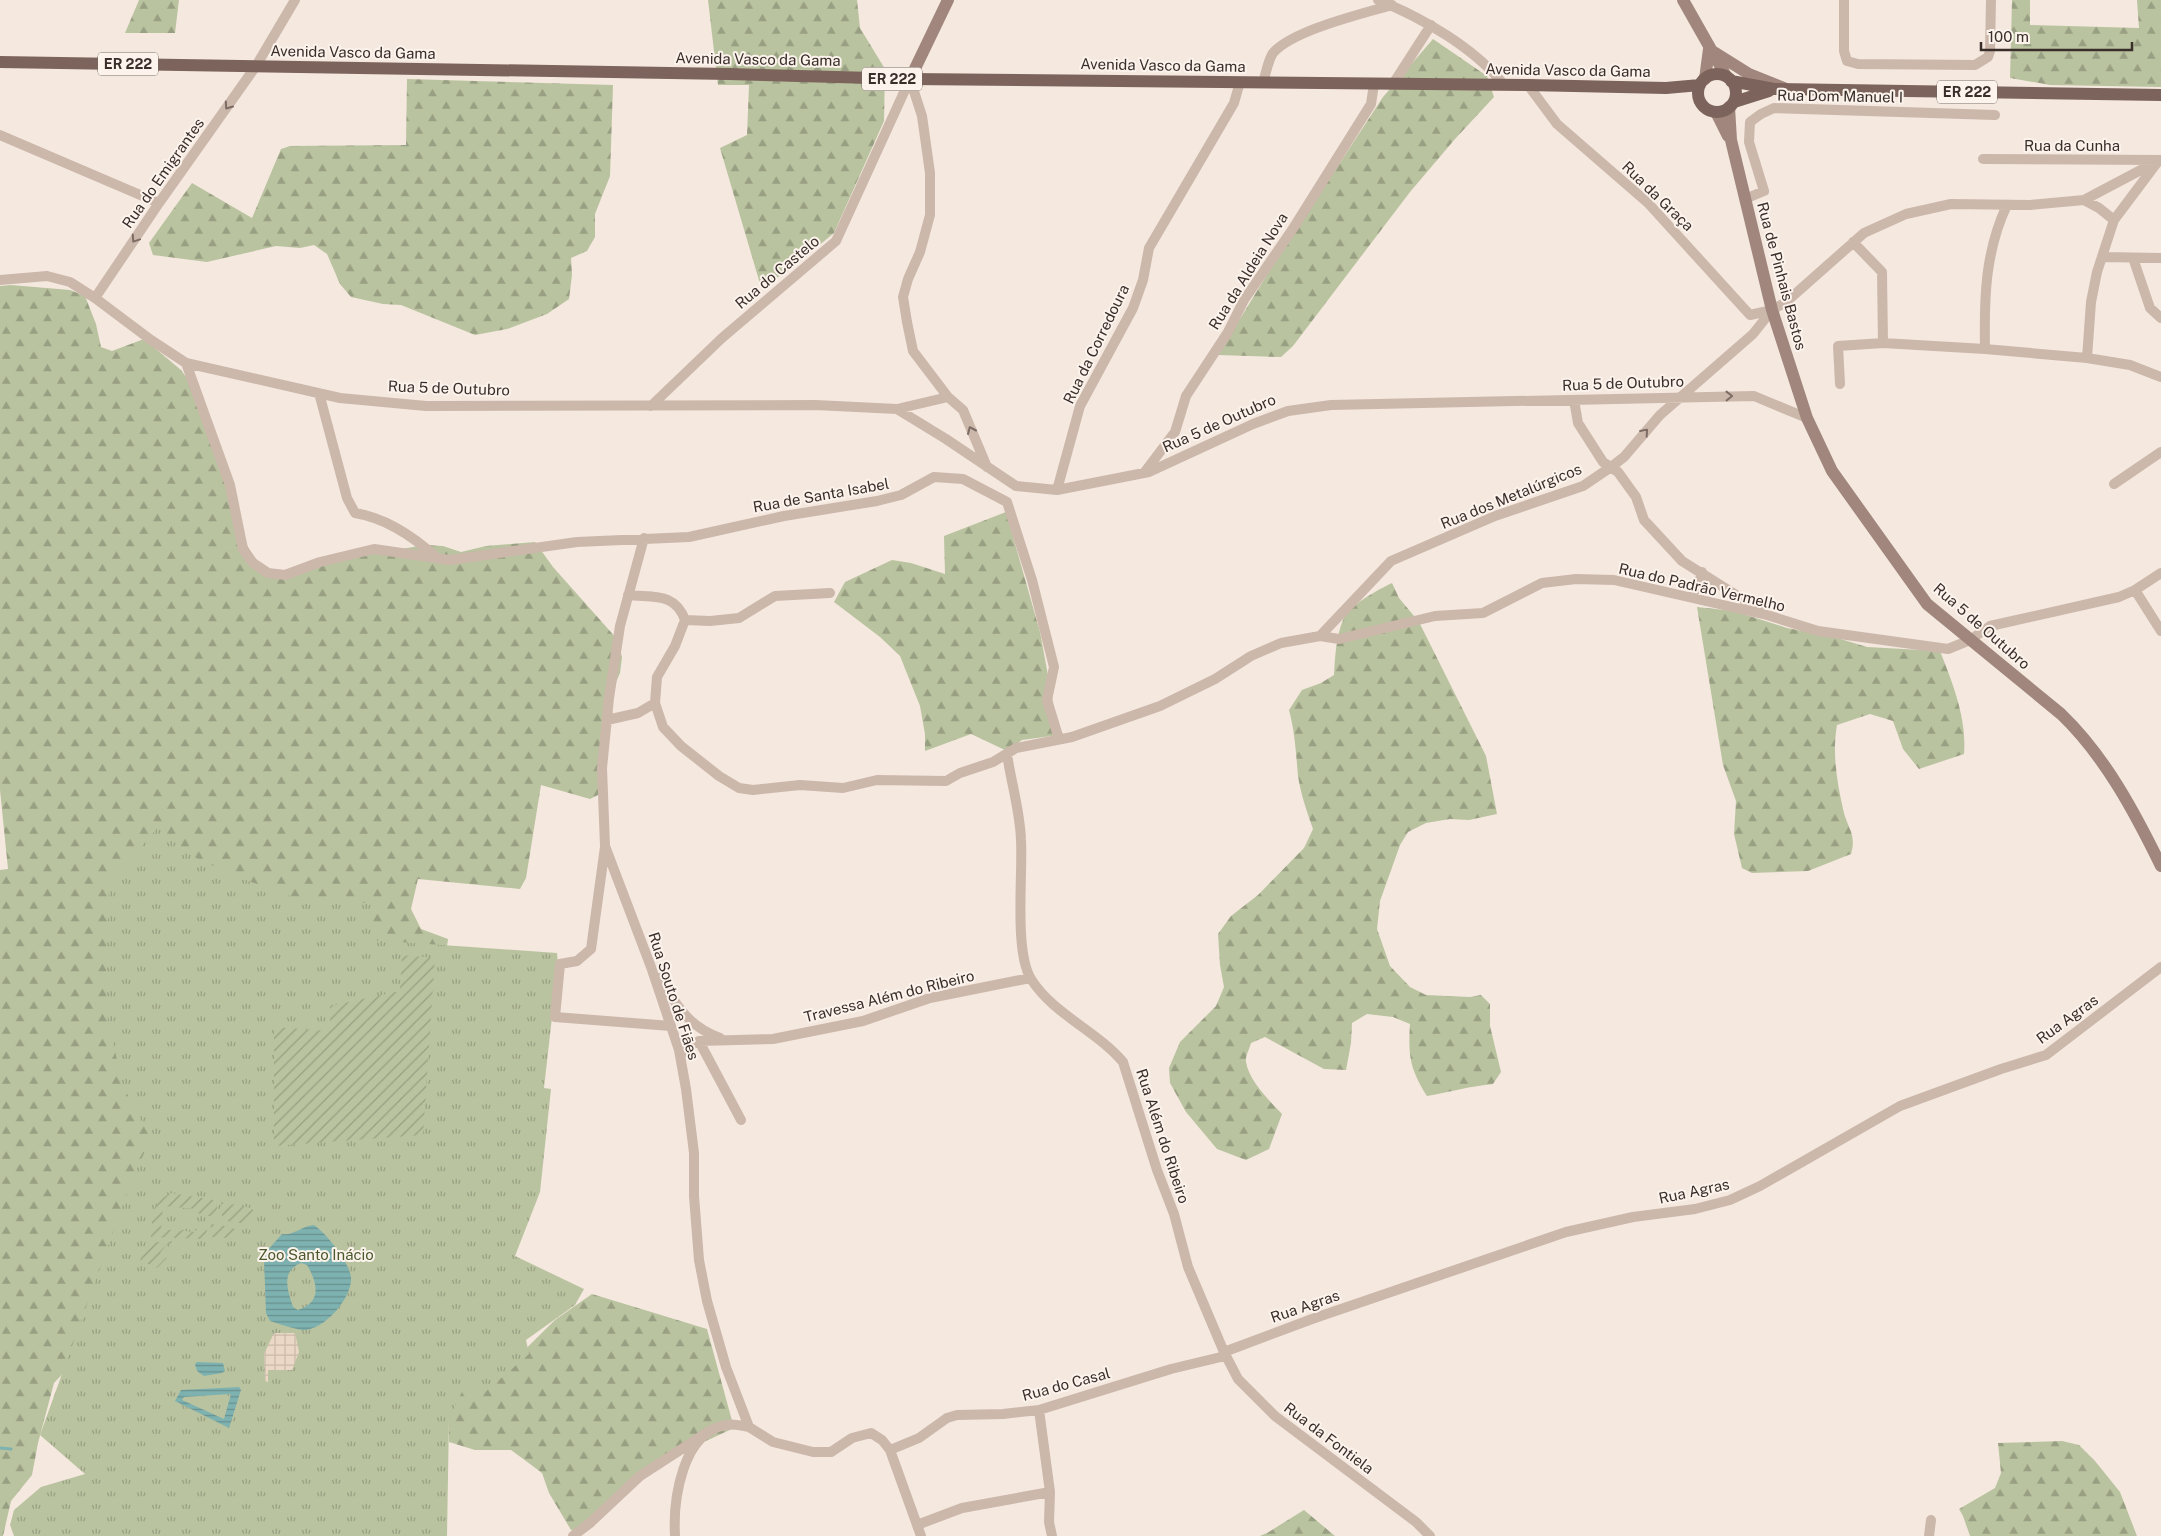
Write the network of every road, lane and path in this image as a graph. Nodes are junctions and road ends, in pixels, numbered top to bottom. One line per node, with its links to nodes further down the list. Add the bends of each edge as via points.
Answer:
1 (295, 0): 11 (street, Rua do Emigrantes)
2 (948, 0): 12 (street)
3 (1378, 0): 7 (street)
4 (1683, 0): 9 (street)
5 (1844, 0): 6 (street, via 1844,51 1847,61 1858,64 1976,66 1988,57 1990,51)
6 (1991, 0)
7 (1392, 5): 8 (street); 15 (street, via 1288,40 1272,54)
8 (1431, 25): 18 (street); 19 (street, via 1490,68)
9 (1709, 49): 13 (street); 16 (street); 23 (street, via 1749,74)
10 (0, 62): 11 (main road, Avenida Vasco da Gama / ER 222)
11 (256, 66): 12 (main road, Avenida Vasco da Gama / ER 222); 35 (street, Rua do Emigrantes, one-way to 35)
12 (910, 79): 14 (main road, Avenida Vasco da Gama / ER 222); 53 (street, via 922,116 929,164 930,215 903,297 913,351); 56 (street, Rua do Castelo, via 836,241 722,338)
13 (1728, 79): 16 (main road, Avenida Vasco da Gama / ER 222, via 1711,76); 22 (main road, Avenida Vasco da Gama / ER 222); 26 (main road, via 1736,95)
14 (1240, 82): 15 (main road, Avenida Vasco da Gama / ER 222); 65 (street, Rua da Corredoura, via 1234,103 1149,248 1133,308 1080,406)
15 (1262, 82): 17 (main road, Avenida Vasco da Gama / ER 222)
16 (1702, 82): 21 (main road, Avenida Vasco da Gama / ER 222); 25 (main road)
17 (1374, 84): 18 (main road, Avenida Vasco da Gama / ER 222); 62 (street, Rua da Aldeia Nova, via 1371,104 1244,300 1228,332 1186,396 1175,432)
18 (1393, 84): 19 (main road, Avenida Vasco da Gama / ER 222)
19 (1504, 85): 20 (main road, Avenida Vasco da Gama / ER 222)
20 (1528, 85): 21 (main road, Avenida Vasco da Gama / ER 222); 44 (street, Rua da Graça, via 1557,124 1648,203 1750,315)
21 (1666, 88): 25 (main road, Avenida Vasco da Gama / ER 222)
22 (1774, 90): 23 (main road, Avenida Vasco da Gama / ER 222); 26 (main road, Avenida Vasco da Gama / ER 222, via 1750,95)
23 (1789, 90): 24 (main road, Avenida Vasco da Gama / ER 222)
24 (2161, 95)
25 (1699, 99): 27 (main road, Avenida Vasco da Gama / ER 222, via 1703,106)
26 (1731, 105): 27 (main road, Avenida Vasco da Gama / ER 222); 30 (street, Rua de Pinhais Bastos)
27 (1716, 112): 30 (street, Rua de Pinhais Bastos)
28 (1996, 115): 33 (street, Rua Dom Manuel I, via 1774,108 1750,122 1749,142 1764,191)
29 (0, 135): 35 (street)
30 (1731, 140): 33 (street, Rua de Pinhais Bastos)
31 (1983, 159): 32 (street, Rua da Cunha)
32 (2160, 160): 34 (street); 37 (street)
33 (1745, 198): 44 (street, Rua de Pinhais Bastos)
34 (2084, 200): 36 (street); 37 (street)
35 (159, 203): 43 (street, Rua do Emigrantes, one-way to 43)
36 (2008, 205): 38 (street, via 1951,204 1906,214 1864,233); 47 (street, via 1991,250 1984,297)
37 (2114, 220): 39 (street)
38 (1853, 242): 44 (street, via 1786,302); 46 (street, via 1882,272)
39 (2103, 257): 40 (street); 48 (street, via 2091,302)
40 (2133, 258): 41 (street); 45 (street, via 2150,308)
41 (2161, 258)
42 (0, 280): 43 (street, Rua 5 de Outubro, via 47,276 70,282)
43 (95, 298): 49 (street, Rua 5 de Outubro)
44 (1772, 310): 54 (street, Rua dos Metalúrgicos, via 1753,334); 58 (street, Rua de Pinhais Bastos)
45 (2161, 318)
46 (1883, 343): 47 (street); 51 (street, via 1838,346)
47 (1985, 349): 48 (street)
48 (2087, 358): 50 (street, via 2130,365)
49 (186, 363): 52 (street, Rua 5 de Outubro); 68 (street, Rua de Santa Isabel, via 230,485 243,549 252,563 268,573 285,575 320,562 374,549)
50 (2161, 377)
51 (1840, 384)
52 (319, 393): 56 (street, Rua 5 de Outubro, via 426,406); 68 (street, via 347,498 355,513 371,515 391,525 421,543)
53 (948, 397): 57 (street, Rua 5 de Outubro); 61 (street, one-way to 53, via 962,410)
54 (1680, 397): 55 (street, Rua 5 de Outubro); 58 (street, Rua 5 de Outubro, one-way to 58, via 1754,396); 60 (street, Rua dos Metalúrgicos, one-way to 54)
55 (1574, 400): 60 (street, via 1578,423 1603,462); 62 (street, Rua 5 de Outubro, via 1331,405 1288,411)
56 (651, 406): 57 (street, Rua 5 de Outubro, via 815,405)
57 (897, 409): 61 (street, Rua 5 de Outubro)
58 (1807, 418): 79 (street, Rua 5 de Outubro, via 1832,471 1928,604)
59 (2161, 452): 63 (street)
60 (1611, 467): 69 (street, via 1636,497 1644,520 1682,561); 78 (street, Rua dos Metalúrgicos, via 1583,486 1495,516 1392,561)
61 (987, 468): 64 (street, Rua 5 de Outubro)
62 (1144, 473): 65 (street, Rua 5 de Outubro)
63 (2114, 484)
64 (1016, 486): 65 (street, Rua 5 de Outubro); 66 (street)
65 (1057, 490)
66 (1007, 502): 67 (street, Rua de Santa Isabel, via 963,479 934,477 901,495 877,501 784,516 689,537); 82 (street, via 1032,580 1054,667 1047,700)
67 (644, 538): 68 (street, Rua de Santa Isabel, via 577,542 450,560); 73 (street, Rua Souto de Fiães)
68 (436, 558)
69 (1702, 572): 74 (street, via 1698,587); 75 (street)
70 (2161, 573): 71 (street)
71 (2135, 590): 77 (street); 79 (street, Rua do Padrão Vermelho, via 2119,598 1990,626)
72 (830, 593): 76 (street, via 775,596 739,618)
73 (628, 596): 76 (street, via 669,599 681,609); 81 (street, Rua Souto de Fiães, via 620,626)
74 (1690, 597): 75 (street, Rua do Padrão Vermelho); 78 (street, Rua do Padrão Vermelho, via 1614,580 1576,579 1542,583 1484,612 1435,616 1339,639)
75 (1767, 615): 79 (street, Rua do Padrão Vermelho, via 1818,632 1948,650)
76 (686, 620): 80 (street, via 657,677)
77 (2161, 632)
78 (1320, 636): 82 (street, Rua do Padrão Vermelho, via 1281,643 1250,656 1216,679 1160,706)
79 (1970, 640): 85 (street, Rua 5 de Outubro, via 2079,731 2138,821)
80 (655, 703): 81 (street, via 638,713); 83 (street, Rua do Padrão Vermelho, via 663,727 681,746 739,788 753,790 800,785 843,788 877,780 946,781)
81 (606, 720): 84 (street, Rua Souto de Fiães, via 602,768)
82 (1059, 739): 83 (street, Rua do Padrão Vermelho, via 1029,744)
83 (1007, 754): 88 (street, Rua Além do Ribeiro, via 1021,838 1021,910 1024,956)
84 (605, 846): 86 (street, Rua Souto de Fiães); 89 (street, via 590,949 576,960 560,964 555,1017)
85 (2161, 866)
86 (651, 967): 89 (street, Rua Souto de Fiães); 90 (street, Travessa Além do Ribeiro, via 685,1017 705,1032)
87 (2161, 967): 94 (street, Rua Agras, via 2046,1055 1900,1106 1730,1200 1566,1232 1312,1319)
88 (1030, 978): 90 (street, Travessa Além do Ribeiro, via 930,998 863,1021 820,1030 772,1039); 94 (street, Rua Além do Ribeiro, via 1068,1016 1124,1062 1188,1267)
89 (671, 1026): 92 (street, Rua Souto de Fiães)
90 (725, 1040): 91 (street, Travessa Além do Ribeiro)
91 (699, 1042): 92 (street); 93 (street)
92 (680, 1056): 96 (street, Rua Souto de Fiães, via 694,1153 699,1260 726,1367)
93 (741, 1120)
94 (1224, 1354): 95 (street, Rua do Casal); 106 (street, Rua da Fontiela, via 1238,1379 1274,1416 1381,1495)
95 (1039, 1410): 98 (street, Rua do Casal, via 957,1415 947,1418 919,1438); 99 (street)
96 (749, 1427): 97 (street, via 726,1424); 98 (street, via 773,1442 813,1452 831,1452 852,1438 871,1434)
97 (708, 1432): 102 (street, via 640,1476); 103 (street, via 692,1449 679,1482)
98 (890, 1450): 101 (street)
99 (1050, 1492): 101 (street, via 962,1508); 105 (street)
100 (1931, 1520): 107 (street)
101 (917, 1525): 104 (street)
102 (573, 1536)
103 (675, 1536)
104 (921, 1536)
105 (1052, 1536)
106 (1430, 1536)
107 (1929, 1536)

